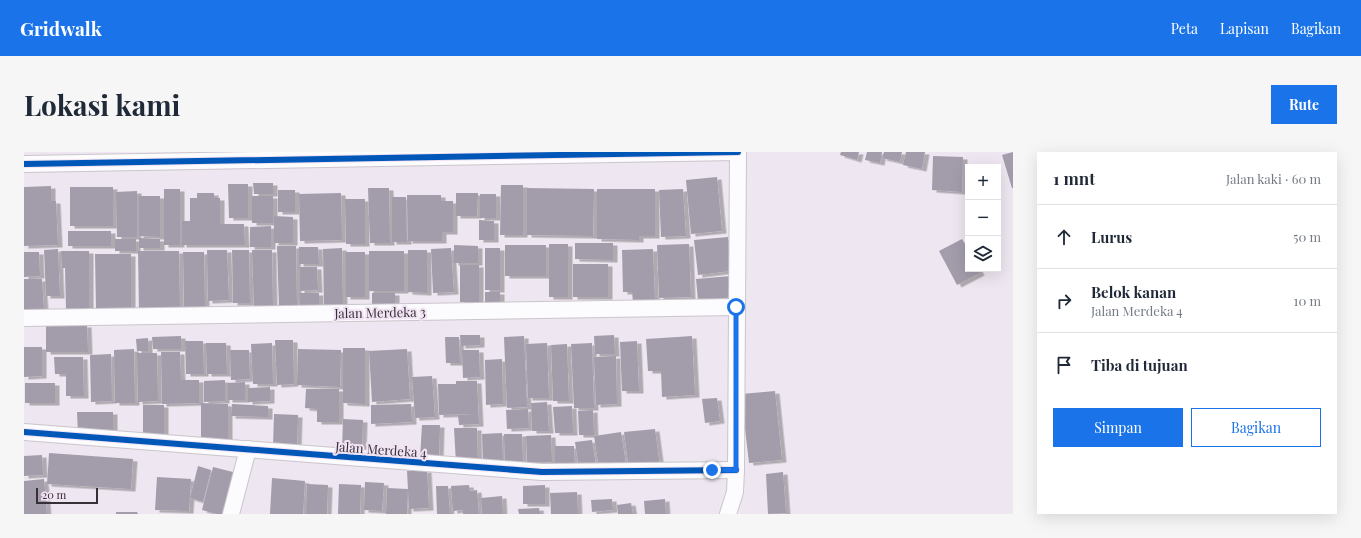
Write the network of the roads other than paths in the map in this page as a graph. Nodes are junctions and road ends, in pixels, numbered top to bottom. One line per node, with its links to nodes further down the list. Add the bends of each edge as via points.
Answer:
1 (738, 152): 2 (street); 4 (street)
2 (96, 157): 3 (street)
3 (24, 164)
4 (736, 307): 5 (street, Jalan Merdeka 3); 8 (street)
5 (24, 318)
6 (24, 432): 7 (street, Jalan Merdeka 4)
7 (248, 449): 8 (street, Jalan Merdeka 4, via 542,472); 9 (street)
8 (736, 470): 10 (street, via 735,492)
9 (231, 514)
10 (728, 514)

